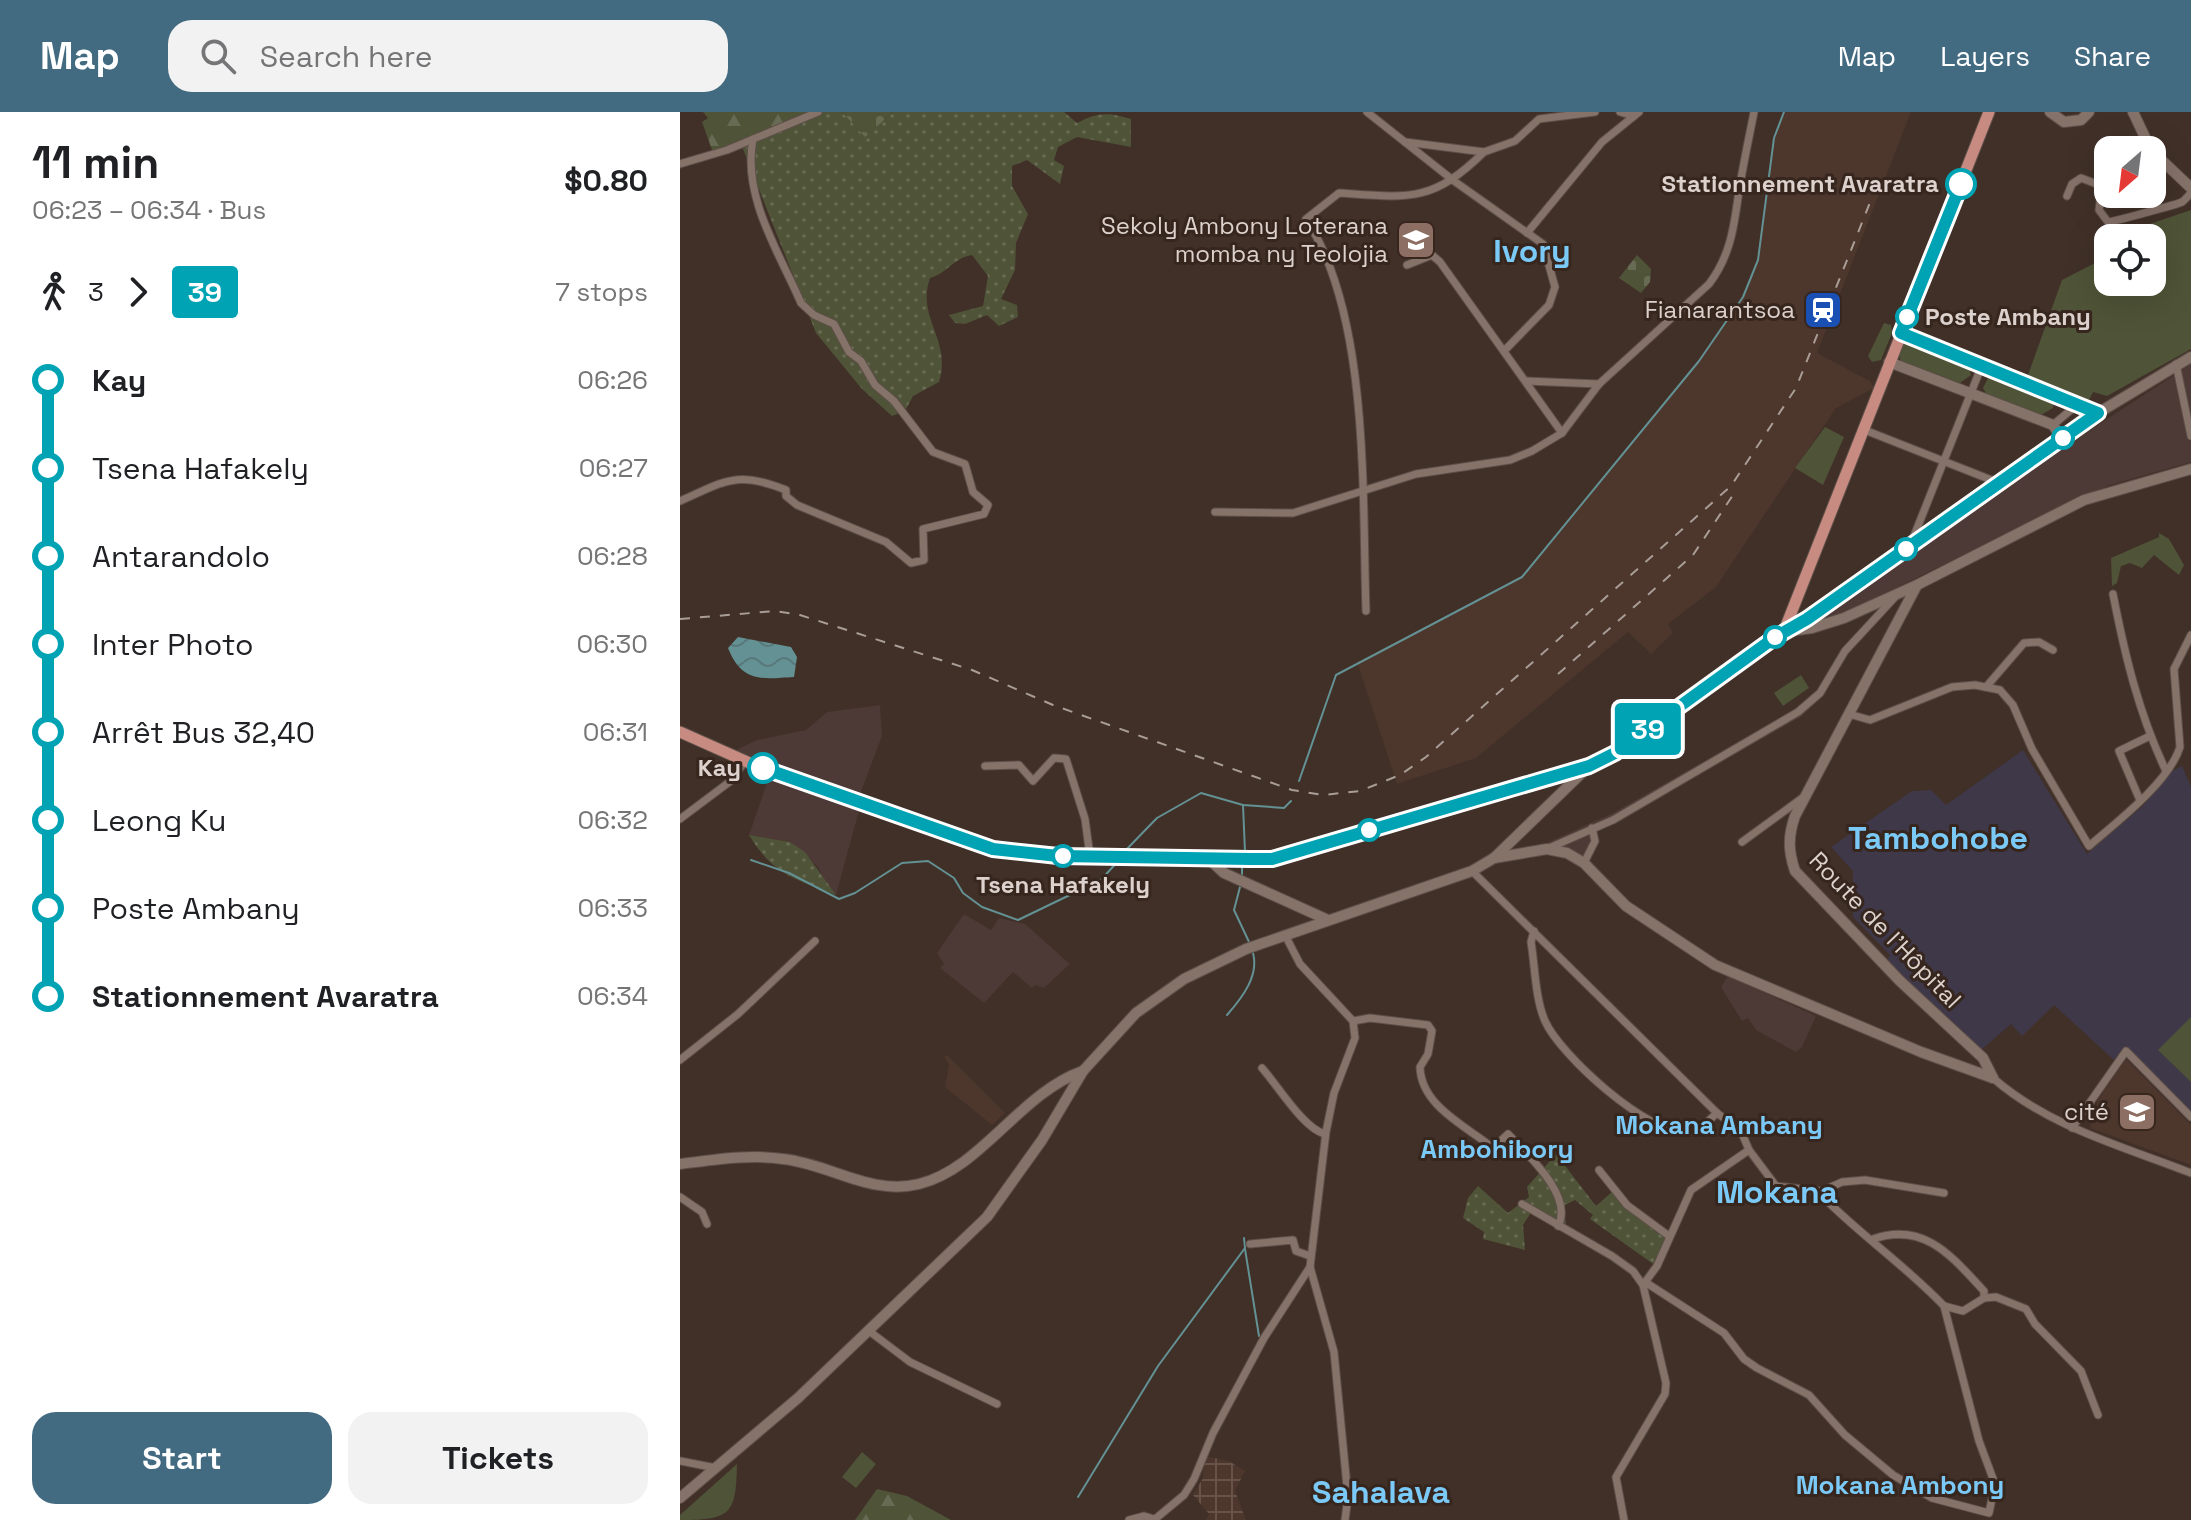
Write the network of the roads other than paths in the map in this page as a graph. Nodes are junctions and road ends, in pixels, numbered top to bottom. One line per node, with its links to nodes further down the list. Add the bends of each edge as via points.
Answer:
1 (818, 112): 13 (street)
2 (1367, 112): 14 (street)
3 (1595, 112): 15 (street, via 1539,119 1515,141)
4 (1620, 112): 10 (street)
5 (1754, 112): 30 (street, via 1737,224 1722,267)
6 (1989, 112): 23 (main road)
7 (2050, 112): 8 (street, via 2064,122 2081,120)
8 (2089, 112)
9 (2124, 112): 11 (street)
10 (1636, 114): 21 (street, via 1576,171)
11 (2134, 117): 12 (street)
12 (2144, 136)
13 (753, 139): 16 (street); 43 (street, via 755,198 801,303 834,324 849,352 933,452 965,464 973,492 988,505 984,514 927,525 924,560 911,563 886,542 797,505 786,490 770,483 737,477)
14 (1404, 142): 15 (street); 18 (street)
15 (1484, 152): 18 (street)
16 (680, 164)
17 (2166, 165): 19 (street)
18 (1454, 181): 21 (street); 42 (street, via 1410,197 1339,193 1306,219 1328,257 1347,337 1357,398)
19 (2191, 191): 20 (street, via 2181,203 2114,222 2099,210 2102,186 2081,178)
20 (2067, 196)
21 (1527, 233): 24 (street, via 1543,244 1555,287 1549,305)
22 (1407, 265): 24 (street, via 1432,255 1440,262)
23 (1901, 333): 26 (main road); 28 (street)
24 (1504, 351): 29 (street)
25 (2191, 357): 27 (street)
26 (1889, 362): 31 (street); 35 (main road)
27 (2176, 364): 33 (street); 37 (street)
28 (1982, 365): 31 (street); 32 (street)
29 (1526, 381): 30 (street); 36 (street)
30 (1599, 384): 36 (street)
31 (1971, 393): 34 (street); 39 (street)
32 (2079, 403): 33 (street); 34 (street)
33 (2098, 413): 38 (street)
34 (2053, 425): 38 (street)
35 (1862, 429): 39 (street); 50 (main road)
36 (1562, 433): 42 (street, via 1510,460 1416,474)
37 (2191, 436)
38 (2062, 439): 41 (street)
39 (1944, 461): 41 (street); 45 (street)
40 (2191, 469): 46 (street, via 2084,500)
41 (1999, 483): 45 (street)
42 (1362, 491): 44 (street, via 1293,513); 49 (street)
43 (680, 501)
44 (1215, 512)
45 (1910, 546): 50 (street)
46 (1917, 585): 47 (street); 54 (street, Route de l'Hôpital)
47 (1899, 592): 50 (street, via 1844,618); 64 (street, via 1845,651 1820,693 1798,712)
48 (2113, 594): 56 (street, via 2121,644)
49 (1366, 611)
50 (1784, 631): 59 (main road, via 1615,753)
51 (2191, 635): 60 (street, via 2174,669 2180,747)
52 (2053, 650): 53 (street, via 2039,642 2024,643)
53 (1986, 687): 54 (street, via 1952,687 1870,720); 62 (street, via 2000,690 2013,705 2032,749 2089,846)
54 (1849, 714): 61 (street, Route de l'Hôpital)
55 (680, 732): 57 (main road)
56 (2150, 736): 60 (street); 62 (street, via 2119,751)
57 (745, 761): 63 (street, via 732,780); 67 (main road, via 972,844)
58 (985, 766): 67 (street, via 1019,765 1033,781 1054,758 1066,759 1085,819)
59 (1589, 766): 68 (street); 69 (main road, via 1272,859)
60 (2166, 771): 62 (street)
61 (1806, 795): 65 (street); 80 (street, Route de l'Hôpital, via 1789,833 1795,871 1983,1058)
62 (2139, 798)
63 (687, 814)
64 (1592, 828): 66 (street); 70 (street, via 1595,841)
65 (1742, 842)
66 (1547, 849): 68 (street); 70 (street)
67 (1090, 856): 69 (main road)
68 (1494, 858): 71 (street)
69 (1209, 859): 72 (street, via 1224,873)
70 (1584, 863): 80 (street, via 1625,904 1715,965)
71 (1472, 871): 72 (street); 73 (street)
72 (1328, 920): 74 (street)
73 (1534, 931): 81 (street); 81 (street, via 1531,942 1545,1021 1586,1070 1637,1117 1660,1127 1684,1133 1697,1130)
74 (1285, 935): 76 (street, via 1300,964); 79 (street, via 1184,979 1136,1013)
75 (815, 941): 77 (street)
76 (1353, 1021): 84 (street, via 1355,1038); 94 (street, via 1428,1025 1428,1054 1420,1067 1428,1093 1443,1112 1493,1148 1508,1134 1562,1203 1564,1216)
77 (680, 1060)
78 (1262, 1068): 84 (street, via 1305,1123)
79 (1083, 1071): 86 (street, via 1061,1078 968,1157 917,1185 867,1184 783,1159); 103 (street, via 1001,1201)
80 (1993, 1078): 83 (street, via 2023,1104)
81 (1717, 1113): 85 (street, via 1741,1131)
82 (2191, 1117): 83 (street, via 2126,1051)
83 (2072, 1128): 88 (street)
84 (1326, 1131): 98 (street)
85 (1749, 1150): 89 (street, via 1776,1186); 95 (street, via 1691,1190)
86 (680, 1164)
87 (1599, 1170): 95 (street, via 1627,1205)
88 (2191, 1173)
89 (1816, 1190): 90 (street, via 1865,1180); 96 (street)
90 (1944, 1193)
91 (680, 1197): 93 (street, via 702,1212)
92 (1522, 1204): 94 (street)
93 (707, 1224)
94 (1558, 1226): 100 (street, via 1612,1256)
95 (1669, 1236): 100 (street)
96 (1873, 1239): 101 (street, via 1891,1233 1947,1251 1984,1291); 102 (street)
97 (1250, 1244): 98 (street, via 1293,1240 1296,1251)
98 (1310, 1256): 99 (street)
99 (1310, 1267): 110 (street, via 1264,1338 1184,1495); 111 (street, via 1334,1352 1348,1497)
100 (1644, 1284): 102 (street, via 1724,1333 1757,1368 1809,1395 1845,1435 1893,1475 1932,1498 1989,1513 1995,1484); 112 (street, via 1666,1383 1665,1394 1616,1477)
101 (1984, 1298): 102 (street, via 1963,1311); 105 (street, via 1996,1297 2026,1309 2081,1371)
102 (1944, 1306)
103 (869, 1331): 104 (street, via 910,1362); 107 (street)
104 (997, 1404)
105 (2098, 1415)
106 (680, 1461): 107 (street)
107 (716, 1468): 108 (street)
108 (680, 1498)
109 (1129, 1520): 110 (street)
110 (1154, 1520)
111 (1345, 1520)
112 (1624, 1520)

